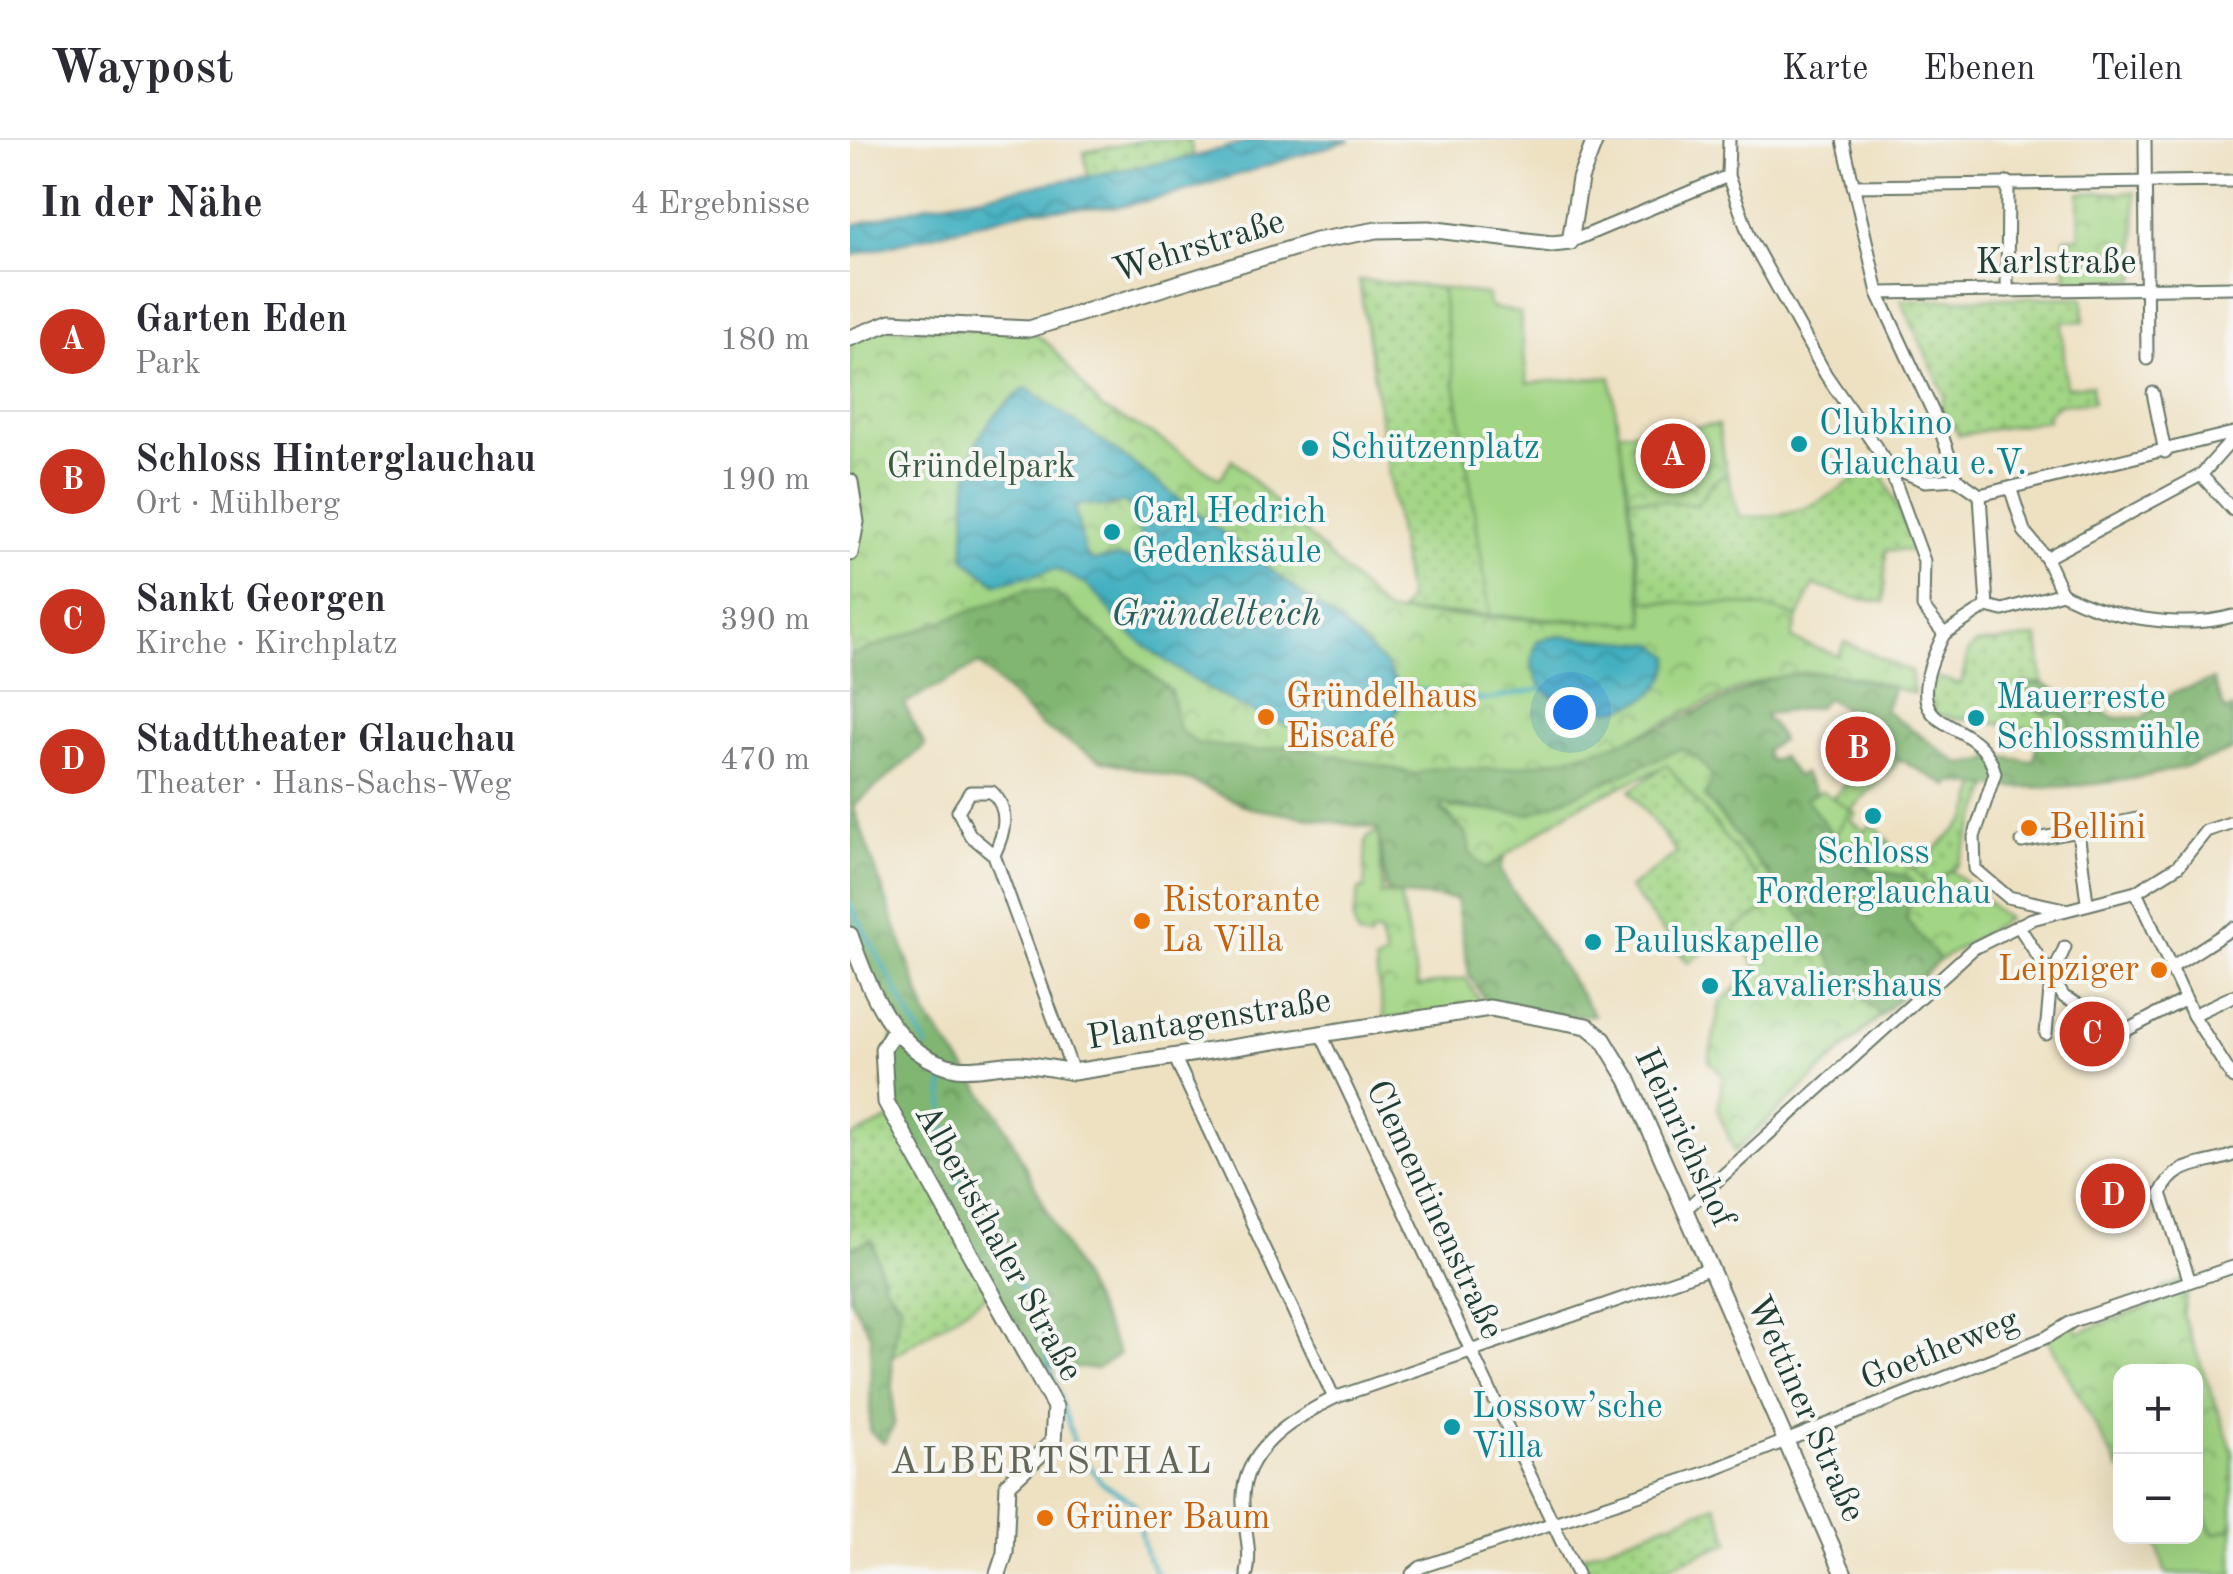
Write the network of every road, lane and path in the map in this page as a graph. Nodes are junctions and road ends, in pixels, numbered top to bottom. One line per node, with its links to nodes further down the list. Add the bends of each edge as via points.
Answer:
1 (1595, 140): 10 (street, via 1580,179)
2 (1729, 140): 5 (street)
3 (1843, 140): 9 (street)
4 (2146, 140): 8 (street)
5 (1728, 176): 10 (street, Wehrstraße); 20 (street, via 1750,238 1826,375)
6 (2233, 181): 8 (street)
7 (2008, 182): 8 (street); 9 (street); 13 (street)
8 (2146, 182): 12 (street)
9 (1853, 186): 14 (street)
10 (1570, 242): 15 (street, Wehrstraße, via 1377,230 1316,242 1056,323 1029,328 891,322)
11 (2233, 287): 12 (street, Karlstraße)
12 (2146, 290): 13 (street, Karlstraße); 16 (street)
13 (2007, 291): 14 (street, Karlstraße)
14 (1878, 294): 22 (street)
15 (850, 338)
16 (2147, 360)
17 (2154, 393): 19 (street)
18 (2233, 436): 19 (street); 21 (street)
19 (2164, 452): 24 (street)
20 (1888, 466): 22 (street, via 1926,482); 32 (street, via 1924,561 1922,606)
21 (2201, 474): 26 (street); 28 (street)
22 (1957, 479): 25 (street)
23 (850, 482): 27 (street, via 856,522)
24 (2011, 490): 25 (street); 28 (street, via 2024,531)
25 (1980, 495): 30 (street)
26 (2233, 510)
27 (850, 553)
28 (2046, 558): 29 (street)
29 (2062, 593): 30 (street, via 2004,610); 31 (street, via 2165,622)
30 (1987, 606): 32 (street)
31 (2233, 616)
32 (1944, 634): 40 (street, via 1924,673 1924,692 1935,717 1971,741 1995,773 1974,837 1975,868 2008,897)
33 (2137, 820): 35 (street)
34 (2233, 822): 38 (street, via 2206,832 2190,854)
35 (2078, 831): 36 (street); 39 (street)
36 (2022, 842)
37 (994, 855): 37 (street, via 962,823 958,811 970,792 992,792 1003,806); 55 (street)
38 (2136, 892): 39 (street); 45 (street)
39 (2087, 902): 40 (street)
40 (2064, 909): 41 (street)
41 (2018, 925): 46 (street); 58 (street, via 1947,967)
42 (2233, 928): 45 (street)
43 (850, 935): 51 (street, via 870,995)
44 (2065, 947): 46 (street)
45 (2171, 968): 48 (street)
46 (2051, 979): 48 (street, via 2064,997 2127,1030); 53 (street)
47 (2233, 996): 49 (street)
48 (2184, 1000): 49 (street)
49 (2193, 1014): 56 (street)
50 (1544, 1016): 52 (street, Plantagenstraße, via 1490,1008); 58 (street, Heinrichshof, via 1587,1026 1603,1039)
51 (895, 1028): 55 (street, Plantagenstraße, via 951,1067 1020,1064); 67 (street, Albertsthaler Straße, via 883,1050 886,1102 1055,1407 1053,1442 1008,1484)
52 (1320, 1032): 54 (street, Plantagenstraße); 62 (street, Clementinenstraße)
53 (2046, 1034)
54 (1174, 1056): 55 (street, Plantagenstraße); 63 (street)
55 (1073, 1072)
56 (2233, 1078)
57 (2233, 1155): 61 (street, via 2185,1166 2169,1176 2161,1193)
58 (1686, 1208): 60 (street, Heinrichshof)
59 (2233, 1266): 61 (street, Goetheweg)
60 (1711, 1268): 62 (street); 64 (street, Wettiner Straße)
61 (2189, 1279): 64 (street, Goetheweg)
62 (1471, 1354): 63 (street); 65 (street, Clementinenstraße)
63 (1334, 1398): 68 (street, via 1286,1426 1250,1466 1243,1488)
64 (1785, 1442): 65 (street, Goetheweg); 66 (street, Wettiner Straße)
65 (1553, 1524): 69 (street, Goetheweg); 70 (street, Clementinenstraße)
66 (1839, 1572)
67 (998, 1574)
68 (1247, 1574)
69 (1412, 1574)
70 (1577, 1574)

